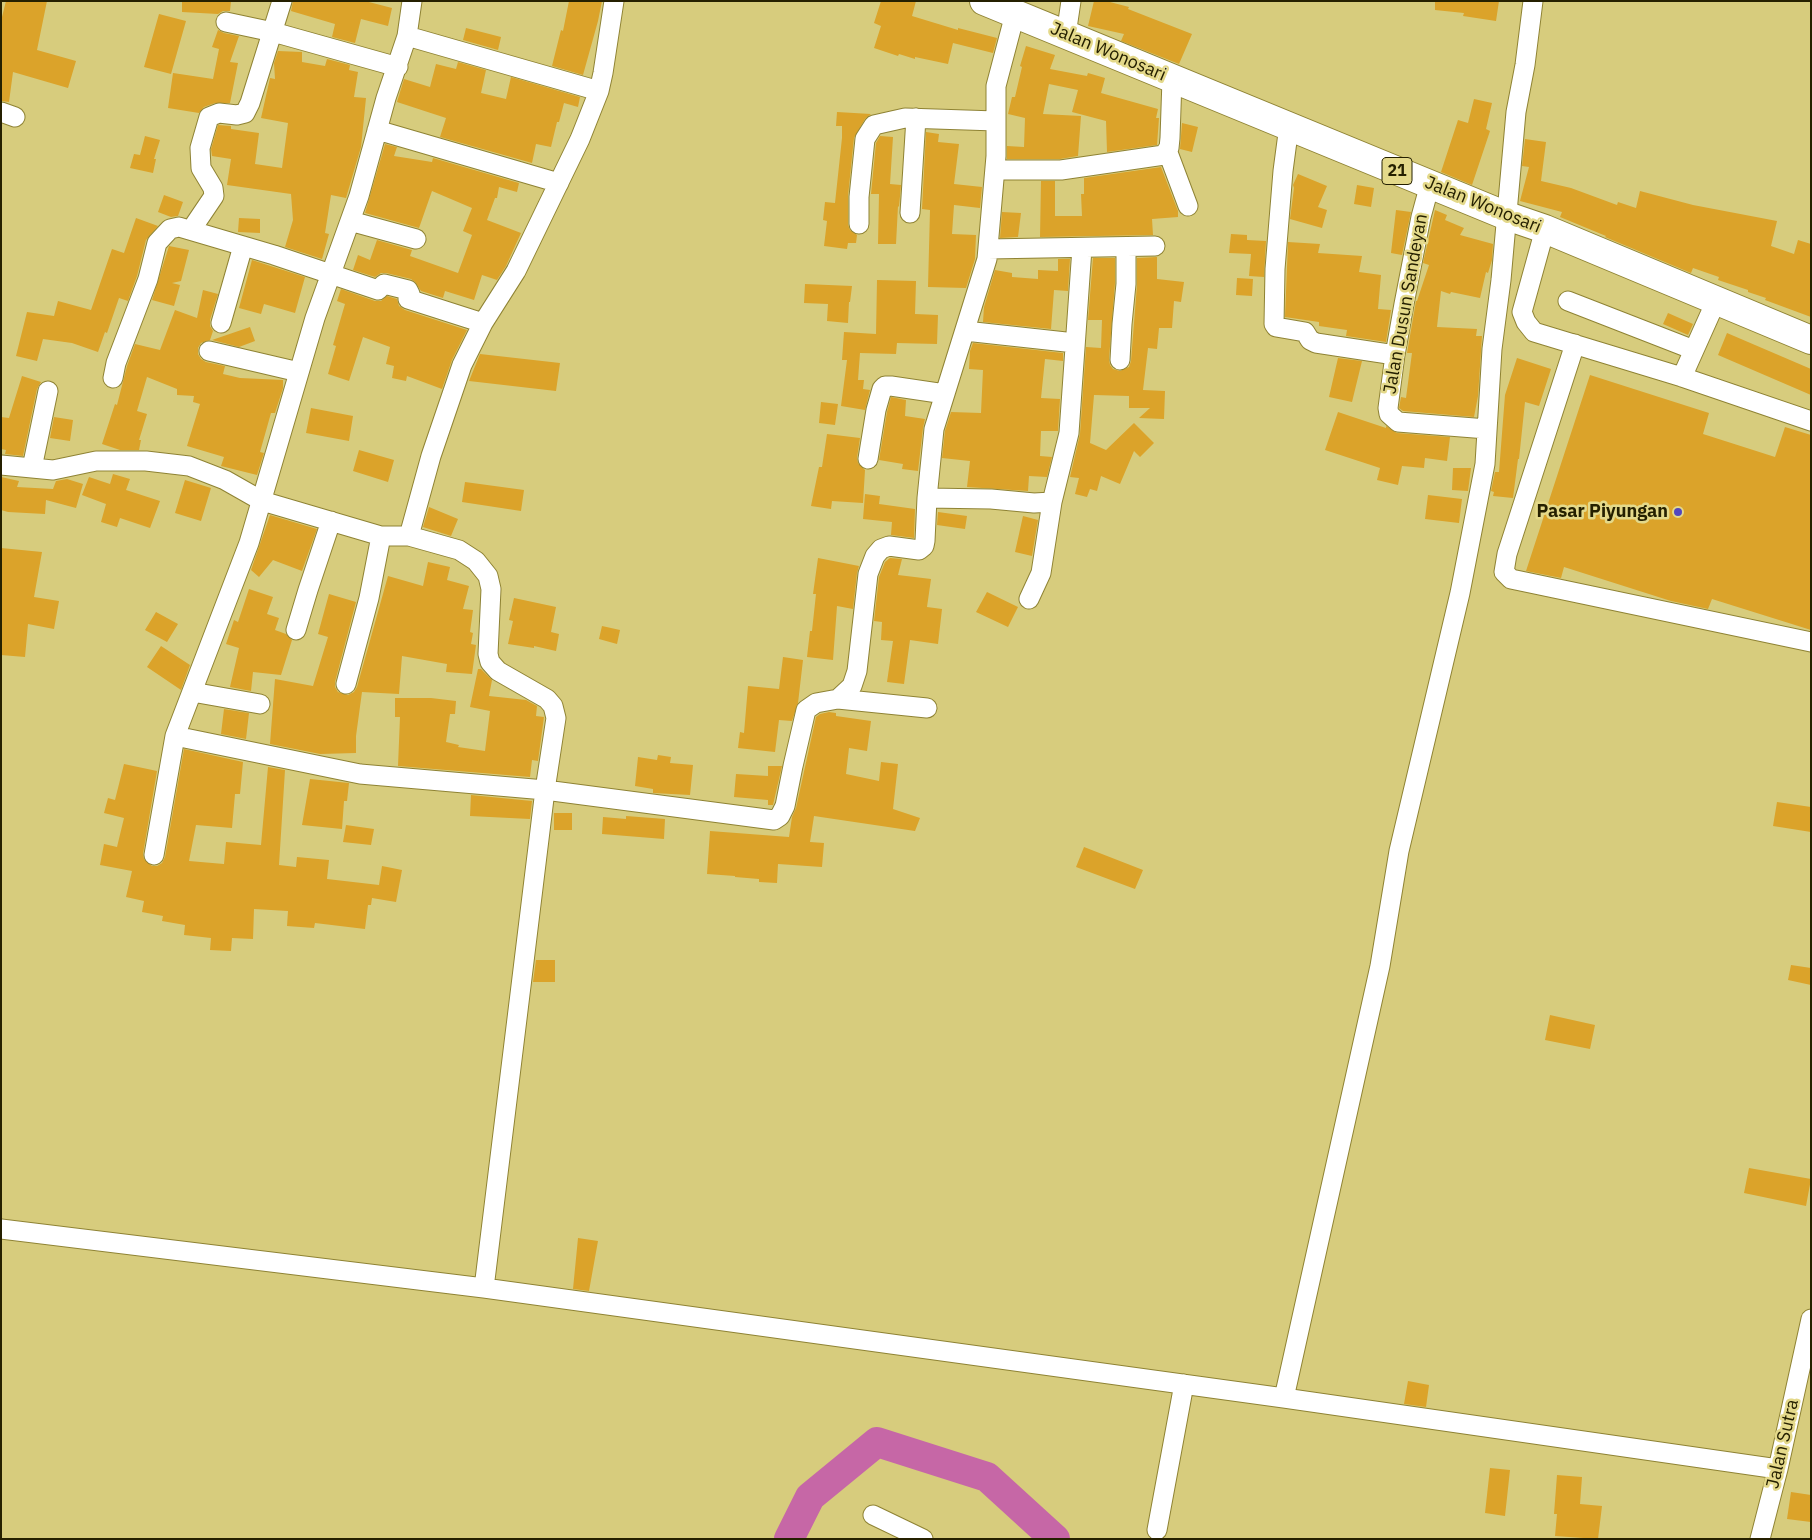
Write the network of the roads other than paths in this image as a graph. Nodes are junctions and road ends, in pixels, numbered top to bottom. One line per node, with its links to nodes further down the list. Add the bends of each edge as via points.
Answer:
1 (282, 1): 9 (street)
2 (412, 1): 11 (street)
3 (614, 1): 14 (street)
4 (984, 1): 7 (highway, Jalan Wonosari / 21)
5 (1071, 1): 10 (street)
6 (1533, 1): 25 (street, via 1516,112)
7 (1015, 14): 10 (highway, Jalan Wonosari / 21); 16 (street, via 996,86)
8 (226, 22): 9 (street)
9 (273, 32): 12 (street); 29 (street, via 245,113 219,113 209,117 200,148 201,168 214,196)
10 (1066, 35): 13 (highway, Jalan Wonosari / 21)
11 (407, 36): 12 (street); 14 (street)
12 (398, 67): 18 (street)
13 (1172, 79): 17 (highway, Jalan Wonosari / 21); 19 (street)
14 (598, 91): 21 (street)
15 (916, 118): 16 (street); 24 (street); 27 (street, via 874,125 865,139)
16 (996, 121): 20 (street)
17 (1289, 126): 22 (highway, Jalan Wonosari / 21); 47 (street, via 1275,268 1274,324 1305,332 1316,343)
18 (377, 130): 21 (street); 26 (street)
19 (1167, 150): 20 (street, via 1164,155 1149,158 1061,170); 23 (street)
20 (995, 170): 35 (street)
21 (560, 183): 40 (street, via 516,271)
22 (1430, 184): 25 (highway, Jalan Wonosari / 21); 47 (street, Jalan Dusun Sandeyan)
23 (1188, 206)
24 (910, 213)
25 (1507, 216): 28 (highway, Jalan Wonosari / 21); 55 (street, via 1492,349)
26 (350, 221): 30 (street); 36 (street)
27 (858, 224)
28 (1544, 229): 38 (highway, Jalan Wonosari / 21); 44 (street, via 1522,312 1534,332)
29 (191, 230): 31 (street); 51 (street, via 170,229 157,243 148,279)
30 (416, 239)
31 (243, 246): 36 (street); 39 (street)
32 (1155, 246): 33 (street)
33 (1126, 247): 34 (street); 48 (street)
34 (1082, 248): 35 (street); 43 (street)
35 (988, 249): 41 (street)
36 (330, 274): 40 (street, via 378,290 384,284 408,290 408,299); 49 (street)
37 (1568, 301): 45 (street)
38 (1716, 301): 42 (highway, Jalan Wonosari / 21); 45 (street)
39 (221, 322)
40 (483, 323): 64 (street, via 462,365)
41 (966, 331): 43 (street); 53 (street)
42 (1811, 340)
43 (1075, 343): 61 (street, via 1068,433)
44 (1576, 344): 50 (street); 67 (street, via 1507,554 1504,572 1511,579)
45 (1694, 350): 50 (street)
46 (210, 351): 49 (street)
47 (1395, 356): 55 (street, Jalan Dusun Sandeyan, via 1388,408 1391,418 1398,422)
48 (1120, 360)
49 (299, 372): 60 (street)
50 (1682, 377): 54 (street)
51 (113, 378)
52 (48, 391): 58 (street)
53 (945, 394): 56 (street, via 885,386 876,410); 59 (street, via 934,429)
54 (1811, 421)
55 (1487, 429): 80 (street, via 1486,464 1460,593 1398,851 1380,966)
56 (868, 458)
57 (1, 466): 58 (street)
58 (32, 468): 60 (street, via 52,470 96,461 146,461 189,466 224,480)
59 (927, 498): 61 (street); 70 (street, via 925,541 921,548 889,546 875,556 868,574 857,671 852,686)
60 (262, 501): 62 (street); 69 (street)
61 (1052, 502): 65 (street, via 1041,573)
62 (331, 521): 63 (street); 66 (street)
63 (382, 536): 64 (street); 68 (street)
64 (408, 536): 74 (street, via 459,550 476,561 488,576 491,589 490,662 498,671 547,699 553,706 556,718)
65 (1029, 599)
66 (296, 630)
67 (1811, 642)
68 (346, 684)
69 (192, 692): 71 (street); 73 (street)
70 (838, 699): 72 (street); 74 (street, via 816,703 806,710 785,806 774,820)
71 (260, 704)
72 (927, 708)
73 (175, 736): 74 (street, via 360,774); 75 (street)
74 (545, 790): 77 (street)
75 (154, 855)
76 (1, 1229): 77 (street)
77 (484, 1288): 79 (street)
78 (1811, 1319): 81 (street, Jalan Sutra)
79 (1184, 1384): 80 (street); 83 (street)
80 (1284, 1398): 81 (street)
81 (1778, 1469): 85 (street, Jalan Sutra)
82 (873, 1515): 84 (street)
83 (1157, 1530)
84 (922, 1539)
85 (1760, 1539)

